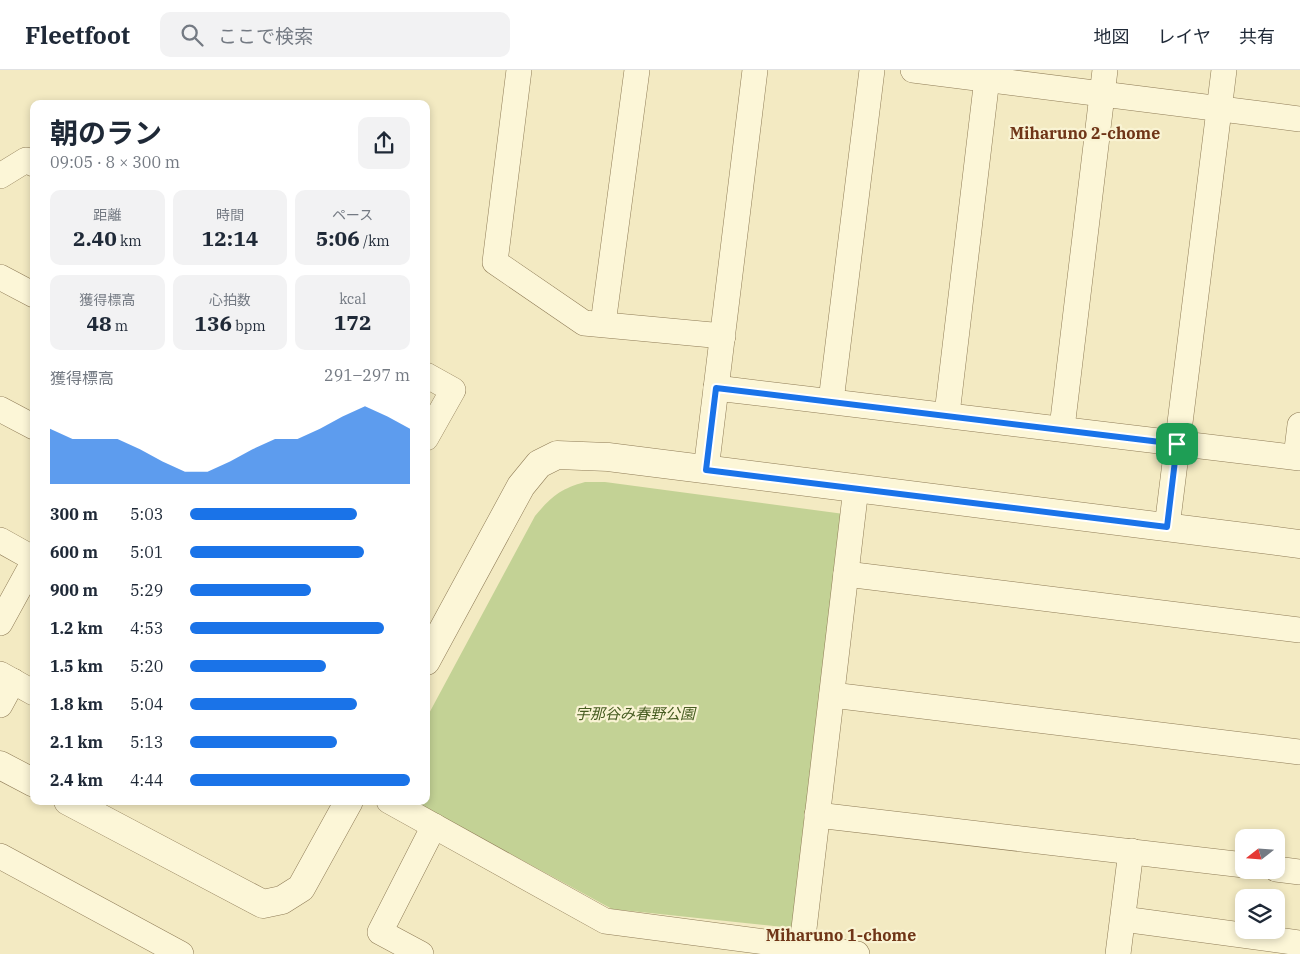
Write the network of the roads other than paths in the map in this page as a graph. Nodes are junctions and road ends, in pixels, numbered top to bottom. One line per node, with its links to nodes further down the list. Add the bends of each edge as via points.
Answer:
1 (519, 70): 16 (street, via 495,262 584,323)
2 (637, 70): 16 (street)
3 (755, 70): 17 (street)
4 (872, 70): 20 (street)
5 (912, 70): 8 (street)
6 (1105, 70): 9 (street)
7 (1224, 70): 10 (street)
8 (988, 75): 9 (street); 22 (street)
9 (1102, 94): 10 (street); 25 (street)
10 (1219, 109): 11 (street); 27 (street)
11 (1300, 119)
12 (30, 162): 13 (street, via 26,160)
13 (0, 176)
14 (0, 277): 15 (street)
15 (30, 293)
16 (603, 324): 17 (street)
17 (723, 336): 19 (street)
18 (430, 377): 26 (street, via 453,390)
19 (716, 388): 20 (street); 29 (street)
20 (831, 401): 22 (street)
21 (0, 409): 24 (street)
22 (947, 414): 25 (street)
23 (1300, 425): 28 (street)
24 (30, 426)
25 (1062, 428): 27 (street)
26 (430, 431)
27 (1177, 444): 28 (street); 31 (street)
28 (1298, 458)
29 (706, 470): 30 (street); 39 (street, via 578,455 557,455 539,464 521,486)
30 (856, 488): 31 (street); 36 (street)
31 (1167, 527): 33 (street)
32 (0, 540): 34 (street)
33 (1300, 544)
34 (30, 558)
35 (30, 567): 37 (street)
36 (846, 574): 38 (street); 41 (street)
37 (0, 622)
38 (1300, 630)
39 (430, 646)
40 (15, 683): 42 (street)
41 (832, 696): 43 (street); 49 (street)
42 (0, 705)
43 (1300, 752)
44 (0, 765): 45 (street)
45 (30, 781)
46 (76, 805): 47 (street, via 263,904 282,900 301,888)
47 (346, 805)
48 (396, 805): 50 (street)
49 (817, 814): 51 (street); 58 (street)
50 (434, 826): 58 (street, via 605,921); 60 (street, via 380,932)
51 (1131, 851): 53 (street); 56 (street)
52 (0, 856): 59 (street)
53 (1235, 864)
54 (1285, 870): 55 (street)
55 (1300, 872)
56 (1122, 919): 57 (street); 62 (street)
57 (1300, 943)
58 (802, 950): 61 (street)
59 (181, 954)
60 (421, 954)
61 (857, 954)
62 (1118, 954)

